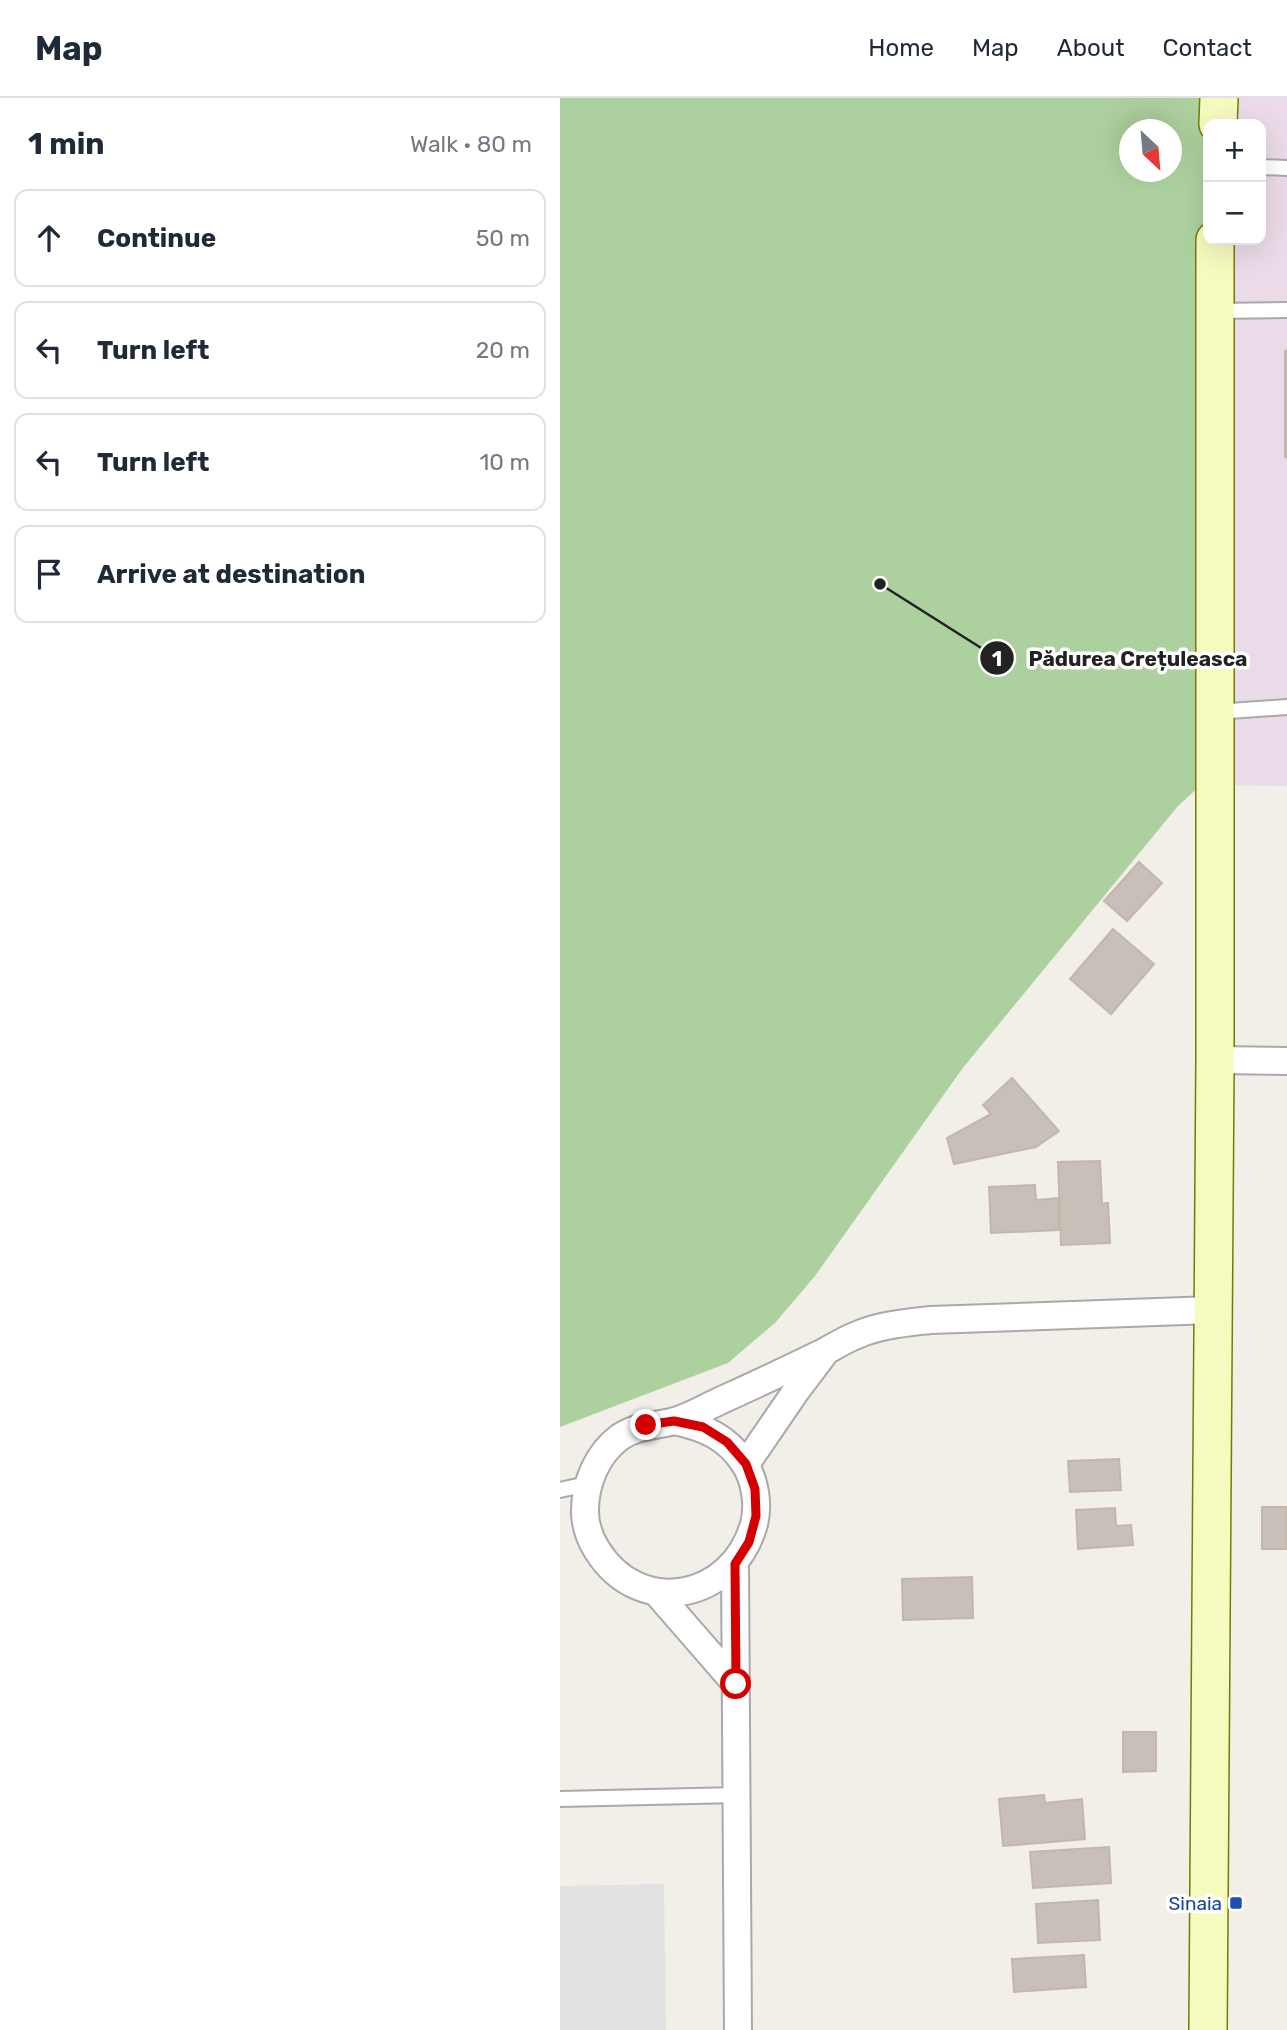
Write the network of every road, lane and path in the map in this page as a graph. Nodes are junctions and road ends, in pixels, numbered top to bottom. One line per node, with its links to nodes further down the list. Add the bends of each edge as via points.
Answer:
1 (1219, 98): 2 (main road)
2 (1218, 119)
3 (1266, 167): 4 (lane)
4 (1287, 168)
5 (1215, 245): 7 (main road)
6 (1287, 310): 7 (lane)
7 (1214, 311): 9 (main road)
8 (1287, 707): 9 (lane)
9 (1214, 712): 10 (main road)
10 (1215, 1060): 11 (street); 12 (main road)
11 (1287, 1061)
12 (1213, 1310): 13 (street, via 930,1320 891,1325); 24 (main road)
13 (827, 1350): 14 (street); 15 (street)
14 (674, 1421): 15 (street, via 703,1427 727,1442); 16 (street, via 646,1425 620,1437 600,1458)
15 (746, 1464): 18 (street, via 755,1489 756,1516 749,1542)
16 (587, 1484): 17 (lane); 19 (street, via 585,1513 591,1540 606,1565 629,1583)
17 (560, 1490)
18 (735, 1564): 19 (street, via 712,1582 685,1592); 20 (street)
19 (656, 1592): 20 (street)
20 (736, 1684): 21 (street)
21 (738, 1795): 22 (lane); 23 (street)
22 (560, 1799)
23 (738, 2030)
24 (1208, 2030)

